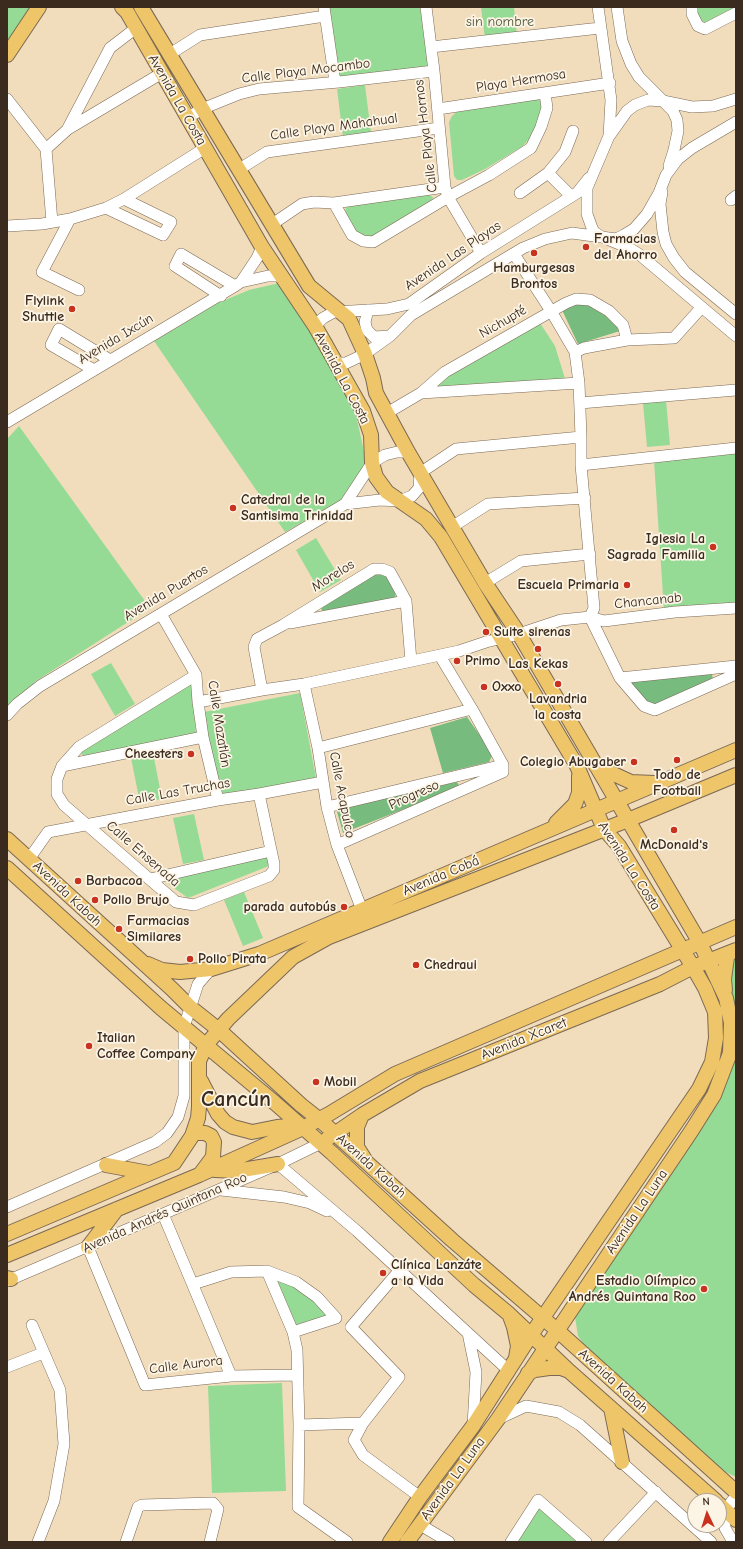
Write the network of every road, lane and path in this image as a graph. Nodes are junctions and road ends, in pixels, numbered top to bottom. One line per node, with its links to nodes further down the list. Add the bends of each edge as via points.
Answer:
1 (39, 7): 14 (main road)
2 (122, 7): 10 (main road, Avenida La Costa)
3 (141, 7): 13 (main road, Avenida La Costa)
4 (426, 7): 12 (street, Calle Playa Hornos)
5 (598, 7): 11 (street)
6 (617, 7): 22 (street, via 622,41 631,64 639,77)
7 (692, 7): 9 (street, via 692,14 698,26 705,29)
8 (324, 11): 13 (street, via 200,35); 17 (street)
9 (736, 13)
10 (136, 28): 16 (main road, Avenida La Costa); 28 (street, via 110,48)
11 (600, 28): 12 (street); 18 (street)
12 (431, 47): 15 (street, Calle Playa Hornos)
13 (170, 54): 23 (main road, Avenida La Costa)
14 (7, 55)
15 (434, 71): 17 (street, Calle Playa Mocambo); 24 (street, Calle Playa Hornos)
16 (162, 73): 25 (main road, Avenida La Costa); 28 (street)
17 (335, 82): 23 (street, Calle Playa Mocambo, via 259,89)
18 (610, 83): 19 (street, Playa Hermosa); 30 (street)
19 (545, 93): 24 (street, Playa Hermosa); 37 (street, via 547,108 541,128 530,148 489,175)
20 (736, 99): 22 (street, via 713,106 692,107)
21 (7, 100): 32 (street)
22 (663, 101): 30 (street, via 648,100 635,104 620,118); 36 (street, via 673,110 678,131)
23 (202, 109): 25 (street, Calle Playa Mocambo); 33 (main road, Avenida La Costa)
24 (438, 109): 27 (street, Calle Playa Hornos)
25 (187, 118): 31 (main road, Avenida La Costa)
26 (736, 122): 36 (street, via 692,148 678,159)
27 (439, 128): 33 (street, Calle Playa Mahahual, via 267,152); 37 (street, Calle Playa Hornos)
28 (68, 129): 32 (street)
29 (573, 132): 34 (street, via 565,152)
30 (609, 136): 35 (street)
31 (205, 148): 40 (street); 49 (main road, Avenida La Costa)
32 (46, 149): 44 (street)
33 (238, 170): 45 (main road, Avenida La Costa)
34 (548, 173): 38 (street); 39 (street)
35 (594, 173): 39 (street, Avenida Las Playas); 47 (street, via 587,188 587,214 594,232)
36 (666, 175): 47 (street, via 655,201 634,229 616,239); 60 (street, via 660,204 666,244 685,272)
37 (446, 192): 41 (street); 41 (street, via 373,242 363,241 352,235); 50 (street, Calle Playa Hornos)
38 (520, 192)
39 (571, 196): 50 (street, Avenida Las Playas)
40 (124, 199): 42 (street); 42 (street, via 171,222 164,235)
41 (334, 203): 45 (street, via 302,204)
42 (106, 208): 43 (street)
43 (70, 219): 44 (street); 54 (street, via 42,272)
44 (52, 222): 46 (street)
45 (271, 225): 48 (main road, Avenida La Costa)
46 (7, 226)
47 (602, 237): 51 (street, Avenida Las Playas, via 572,233 545,239); 56 (street, via 629,248)
48 (279, 238): 49 (main road, via 269,241); 58 (main road, Avenida La Costa, via 309,286)
49 (262, 247): 52 (main road, Avenida La Costa); 53 (street, Avenida Ixcún)
50 (481, 253): 57 (street, Avenida Las Playas, via 409,304)
51 (514, 254): 59 (street); 62 (street, Avenida Las Playas, via 411,315)
52 (282, 276): 53 (street, Avenida Ixcún, via 268,276); 61 (main road, Avenida La Costa)
53 (238, 284): 55 (street, Avenida Ixcún); 55 (street, via 181,254 175,266)
54 (79, 290)
55 (221, 296): 67 (street, Avenida Ixcún)
56 (701, 308): 63 (street); 64 (street, via 674,338)
57 (368, 310): 58 (street, Avenida Las Playas); 62 (street, via 365,322 367,330 374,337)
58 (340, 311): 61 (street, Avenida Las Playas, via 326,316); 66 (main road, via 350,319)
59 (551, 311): 64 (street, Nichupté, via 576,299 590,300 609,311 623,325); 65 (street); 72 (street, Nichupté, via 445,372)
60 (736, 314)
61 (315, 326): 68 (main road, Avenida La Costa)
62 (390, 336): 66 (street, Avenida Las Playas)
63 (736, 336)
64 (626, 340): 65 (street)
65 (574, 352): 70 (street)
66 (365, 354): 68 (street, Avenida Las Playas, via 346,363); 74 (main road, Avenida La Costa, via 376,393)
67 (110, 360): 69 (street, Avenida Ixcún); 69 (street, via 60,329 51,345)
68 (336, 363): 79 (main road, Avenida La Costa, via 363,411 371,435)
69 (94, 370): 75 (street, Avenida Ixcún)
70 (578, 383): 72 (street); 73 (street)
71 (736, 390): 73 (street)
72 (421, 393): 74 (street, Nichupté)
73 (580, 404): 76 (street)
74 (387, 413): 78 (main road, Avenida La Costa)
75 (7, 422)
76 (582, 438): 80 (street); 81 (street, via 456,449)
77 (736, 448): 80 (street)
78 (408, 452): 79 (street, Avenida Puertos, via 385,455); 81 (main road, Avenida La Costa)
79 (372, 463): 83 (main road, Avenida La Costa, via 376,477 387,492); 84 (street, Avenida Puertos)
80 (581, 465): 82 (street)
81 (420, 473): 83 (street, via 419,488 412,496); 85 (main road, Avenida La Costa)
82 (585, 498): 85 (street, via 488,504); 86 (street)
83 (399, 501): 84 (street, Avenida Puertos, via 380,500); 94 (main road, Avenida La Costa, via 426,519 441,537)
84 (345, 504): 90 (street, Avenida Puertos)
85 (452, 526): 87 (main road, Avenida La Costa)
86 (590, 554): 87 (street, via 521,561); 91 (street, via 594,608)
87 (485, 583): 93 (main road, Avenida La Costa)
88 (406, 601): 92 (street); 92 (street, Morelos, via 390,572 374,569); 96 (street, Morelos)
89 (736, 608): 91 (street, Chancanab, via 604,621)
90 (161, 614): 99 (street, Calle Mazatlán); 105 (street, Avenida Puertos, via 40,686)
91 (590, 617): 93 (street, Chancanab, via 561,620); 100 (street)
92 (283, 625): 102 (street, Morelos, via 258,639 254,647)
93 (518, 634): 94 (street, Chancanab); 109 (main road, Avenida La Costa)
94 (502, 638): 95 (street); 110 (main road, Avenida La Costa)
95 (440, 656): 96 (street); 104 (street)
96 (411, 661): 101 (street)
97 (736, 666): 100 (street)
98 (736, 674): 100 (street, via 655,710 644,706)
99 (196, 675): 103 (street, Calle Mazatlán); 111 (street, via 79,747)
100 (620, 678)
101 (304, 684): 102 (street); 107 (street, Calle Acapulco)
102 (262, 690): 103 (street)
103 (198, 702): 106 (street, Calle Mazatlán)
104 (472, 709): 107 (street); 112 (street)
105 (7, 715)
106 (203, 737): 111 (street); 117 (street, Calle Mazatlán)
107 (318, 748): 114 (street, Calle Acapulco)
108 (736, 750): 115 (main road, Avenida Cobá)
109 (593, 760): 110 (main road, via 584,760); 115 (main road, via 632,782); 118 (main road, Avenida La Costa)
110 (576, 764): 120 (main road, Avenida La Costa); 124 (main road, via 580,780 579,793 574,804)
111 (62, 766): 122 (street, Calle Ensenada, via 56,779 57,794 64,805)
112 (503, 768): 119 (street); 126 (street, Progreso)
113 (736, 774): 121 (main road, Avenida Cobá)
114 (323, 782): 116 (street, Calle Las Truchas); 119 (street, Calle Acapulco)
115 (658, 783): 118 (main road, Avenida Cobá)
116 (259, 794): 117 (street, Calle Las Truchas); 128 (street, Calle Ensenada)
117 (218, 800): 122 (street, Calle Las Truchas)
118 (616, 800): 120 (main road, Avenida Cobá); 121 (main road, Avenida La Costa)
119 (327, 807): 126 (street, Calle Acapulco)
120 (596, 810): 123 (main road, Avenida La Costa); 124 (main road, Avenida Cobá)
121 (628, 820): 123 (main road, Avenida Cobá); 137 (main road, Avenida La Costa)
122 (87, 824): 129 (street, Calle Las Truchas, via 48,832); 131 (street, Calle Ensenada)
123 (604, 829): 132 (main road, Avenida Cobá); 138 (main road, Avenida La Costa, via 619,846)
124 (549, 830): 127 (main road, Avenida Cobá)
125 (7, 839): 129 (main road, Avenida Kabah)
126 (336, 845): 133 (street, Calle Acapulco)
127 (503, 849): 132 (main road); 133 (main road, Avenida Cobá)
128 (272, 851): 131 (street); 131 (street, Calle Ensenada, via 274,870 269,876 194,905 176,902)
129 (29, 859): 141 (main road, Avenida Kabah)
130 (7, 868): 148 (main road, Avenida Kabah)
131 (150, 879)
132 (471, 881): 136 (main road, Avenida Cobá)
133 (362, 910): 135 (main road, Avenida Cobá)
134 (736, 928): 137 (main road, Avenida Xcaret)
135 (300, 936): 136 (main road); 143 (main road, Avenida Cobá, via 261,953)
136 (328, 937): 149 (main road, Avenida Cobá, via 293,957)
137 (700, 943): 138 (main road, Avenida Xcaret); 140 (main road, Avenida La Costa)
138 (682, 950): 142 (main road, Avenida La Costa); 150 (main road, Avenida Xcaret)
139 (733, 951): 140 (main road, Avenida Xcaret); 144 (main road, via 727,957 724,980)
140 (709, 960): 142 (main road, Avenida Xcaret); 144 (main road, Avenida La Luna)
141 (140, 961): 143 (main road, Avenida Cobá, via 162,970 180,972); 145 (main road, Avenida Kabah)
142 (693, 967): 147 (main road, Avenida La Luna, via 715,1012); 153 (main road, Avenida Xcaret, via 660,984)
143 (211, 969): 145 (street, via 198,984)
144 (726, 998): 146 (main road, Avenida La Luna)
145 (190, 1007): 148 (street); 149 (main road, Avenida Kabah)
146 (731, 1023): 147 (main road); 174 (main road, Avenida La Luna, via 730,1053 714,1095)
147 (715, 1025): 173 (main road, Avenida La Luna, via 716,1038 712,1062 699,1089)
148 (184, 1027): 151 (main road, Avenida Kabah); 161 (street, via 184,1096 178,1117 167,1133 155,1142)
149 (219, 1030): 151 (main road); 155 (main road, Avenida Kabah, via 301,1106)
150 (470, 1042): 153 (main road); 155 (main road, Avenida Xcaret, via 395,1074)
151 (206, 1045): 152 (main road, via 199,1061); 156 (main road, Avenida Kabah)
152 (199, 1077): 156 (main road, via 218,1114 234,1127 252,1132 290,1126); 157 (main road, via 200,1107)
153 (420, 1081): 154 (main road, Avenida Xcaret)
154 (362, 1115): 158 (main road, Avenida Xcaret); 162 (main road, via 357,1127 357,1147)
155 (320, 1120): 156 (main road, Avenida Andrés Quintana Roo); 158 (main road, Avenida Kabah)
156 (304, 1128): 159 (main road, Avenida Kabah); 163 (main road, Avenida Andrés Quintana Roo)
157 (194, 1133): 163 (main road, via 205,1133 214,1142 214,1157); 164 (main road, via 174,1163)
158 (335, 1133): 159 (main road, Avenida Xcaret); 162 (main road, Avenida Kabah)
159 (321, 1143): 160 (street, Avenida Andrés Quintana Roo); 180 (main road, Avenida Kabah, via 474,1285)
160 (278, 1164): 163 (main road, via 236,1171); 165 (street, Avenida Andrés Quintana Roo); 169 (street)
161 (106, 1165): 164 (main road); 166 (street)
162 (369, 1165): 181 (main road, Avenida Kabah)
163 (205, 1172): 167 (main road, Avenida Andrés Quintana Roo)
164 (149, 1173): 170 (main road)
165 (218, 1190): 168 (street, Avenida Andrés Quintana Roo); 169 (street, via 284,1197 310,1203)
166 (7, 1207)
167 (118, 1208): 171 (main road); 172 (main road, Avenida Andrés Quintana Roo)
168 (163, 1214): 171 (street, Avenida Andrés Quintana Roo); 178 (street, Calle Aurora)
169 (357, 1231): 175 (street)
170 (7, 1234)
171 (88, 1247): 177 (street, Avenida Andrés Quintana Roo); 196 (street, Calle Aurora, via 145,1385)
172 (7, 1255)
173 (585, 1257): 174 (main road, via 590,1265); 181 (main road, Avenida La Luna)
174 (600, 1268): 179 (main road, Avenida La Luna)
175 (399, 1271): 185 (street); 199 (street, via 351,1328 399,1377)
176 (267, 1272): 178 (street, via 231,1272); 184 (street); 184 (street, via 296,1282 317,1297 336,1318)
177 (8, 1279)
178 (193, 1284): 196 (street, Calle Aurora)
179 (570, 1313): 183 (main road, Avenida La Luna); 188 (main road, via 572,1335)
180 (509, 1314): 186 (main road, Avenida Kabah); 190 (main road, via 518,1346)
181 (543, 1318): 183 (main road, Avenida Kabah); 186 (main road, Avenida La Luna)
182 (32, 1325): 189 (street)
183 (558, 1331): 187 (main road, Avenida La Luna); 188 (main road, Avenida Kabah)
184 (293, 1332): 195 (street, via 297,1350)
185 (468, 1333): 192 (street); 201 (street, via 476,1372)
186 (531, 1335): 187 (main road, Avenida Kabah); 190 (main road, Avenida La Luna)
187 (545, 1349): 193 (main road, Avenida Kabah); 194 (main road, Avenida La Luna)
188 (580, 1351): 204 (main road, Avenida Kabah)
189 (43, 1353): 191 (street); 212 (street, via 60,1390 64,1444 54,1501)
190 (516, 1358): 192 (main road, Avenida La Luna)
191 (7, 1367)
192 (508, 1370): 201 (main road, Avenida La Luna)
193 (569, 1371): 194 (main road, via 549,1368); 197 (main road, Avenida Kabah)
194 (528, 1373): 198 (main road, Avenida La Luna)
195 (297, 1375): 196 (street); 200 (street)
196 (231, 1376)
197 (611, 1408): 202 (main road); 205 (main road, Avenida Kabah)
198 (498, 1419): 202 (street, via 526,1406 559,1412 580,1425); 209 (main road, Avenida La Luna)
199 (362, 1423): 200 (street); 206 (street, via 354,1440 363,1455)
200 (299, 1425): 215 (street, via 298,1507)
201 (473, 1426): 206 (main road, Avenida La Luna)
202 (622, 1462): 203 (street)
203 (656, 1492): 211 (street); 221 (street)
204 (736, 1492)
205 (706, 1493)
206 (420, 1497): 216 (main road, Avenida La Luna)
207 (736, 1497): 208 (street)
208 (727, 1506)
209 (419, 1524): 217 (main road, Avenida La Luna); 218 (street)
210 (727, 1532): 222 (street)
211 (707, 1541)
212 (38, 1542)
213 (126, 1542): 214 (street, via 138,1507 142,1505 213,1503 218,1509)
214 (210, 1542)
215 (346, 1542)
216 (390, 1542)
217 (408, 1542)
218 (449, 1542)
219 (511, 1542): 220 (street, via 538,1500)
220 (586, 1542)
221 (609, 1542)
222 (732, 1542)

